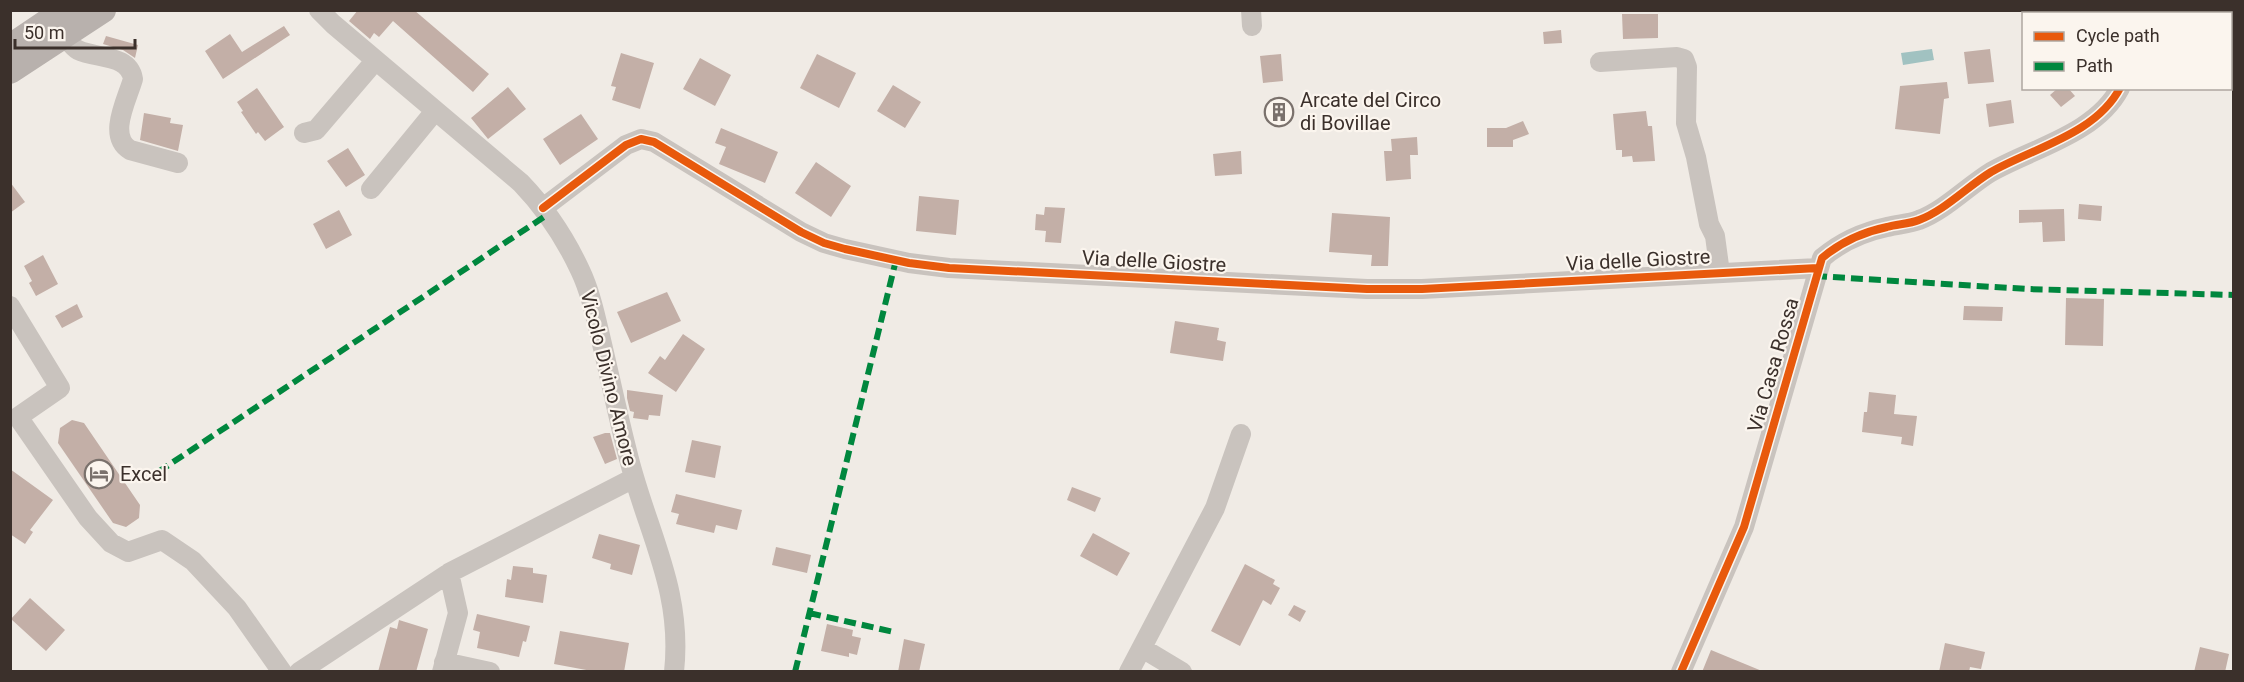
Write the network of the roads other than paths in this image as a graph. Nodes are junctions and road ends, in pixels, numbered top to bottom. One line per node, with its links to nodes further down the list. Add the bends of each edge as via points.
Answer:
1 (103, 10): 3 (main road)
2 (319, 10): 5 (street, Vicolo Divino Amore)
3 (65, 23): 4 (main road); 7 (main road); 11 (street, via 75,49 126,63 131,71 118,132 123,146)
4 (10, 47)
5 (375, 61): 9 (street, Vicolo Divino Amore); 10 (street, via 316,130)
6 (1600, 62): 15 (street, via 1684,59 1686,123 1715,236)
7 (10, 71)
8 (2119, 90): 14 (street, Via Casa Rossa, via 2107,107 2085,126 1992,172 1926,217 1851,239 1822,258)
9 (435, 111): 12 (street); 13 (street, Vicolo Divino Amore, via 514,176)
10 (304, 133)
11 (178, 163)
12 (371, 189)
13 (543, 208): 15 (street, Via delle Giostre, via 641,139 654,142 815,239 852,251 935,267 1397,289); 18 (street, Vicolo Divino Amore, via 580,271 593,306)
14 (1818, 268): 15 (street, Via delle Giostre); 28 (street, Via Casa Rossa, via 1744,527)
15 (1720, 273)
16 (10, 306): 21 (street, via 60,388 18,417 88,518 111,543 128,552 162,540 193,561 237,608)
17 (1241, 434): 20 (street, via 1215,508)
18 (634, 478): 19 (street); 25 (street, Vicolo Divino Amore, via 672,598 676,627)
19 (449, 573): 22 (street, via 458,613); 23 (street)
20 (1142, 648): 26 (street); 27 (street)
21 (279, 667)
22 (443, 667): 24 (street)
23 (300, 672)
24 (490, 672)
25 (674, 672)
26 (1129, 672)
27 (1182, 672)
28 (1681, 672)

